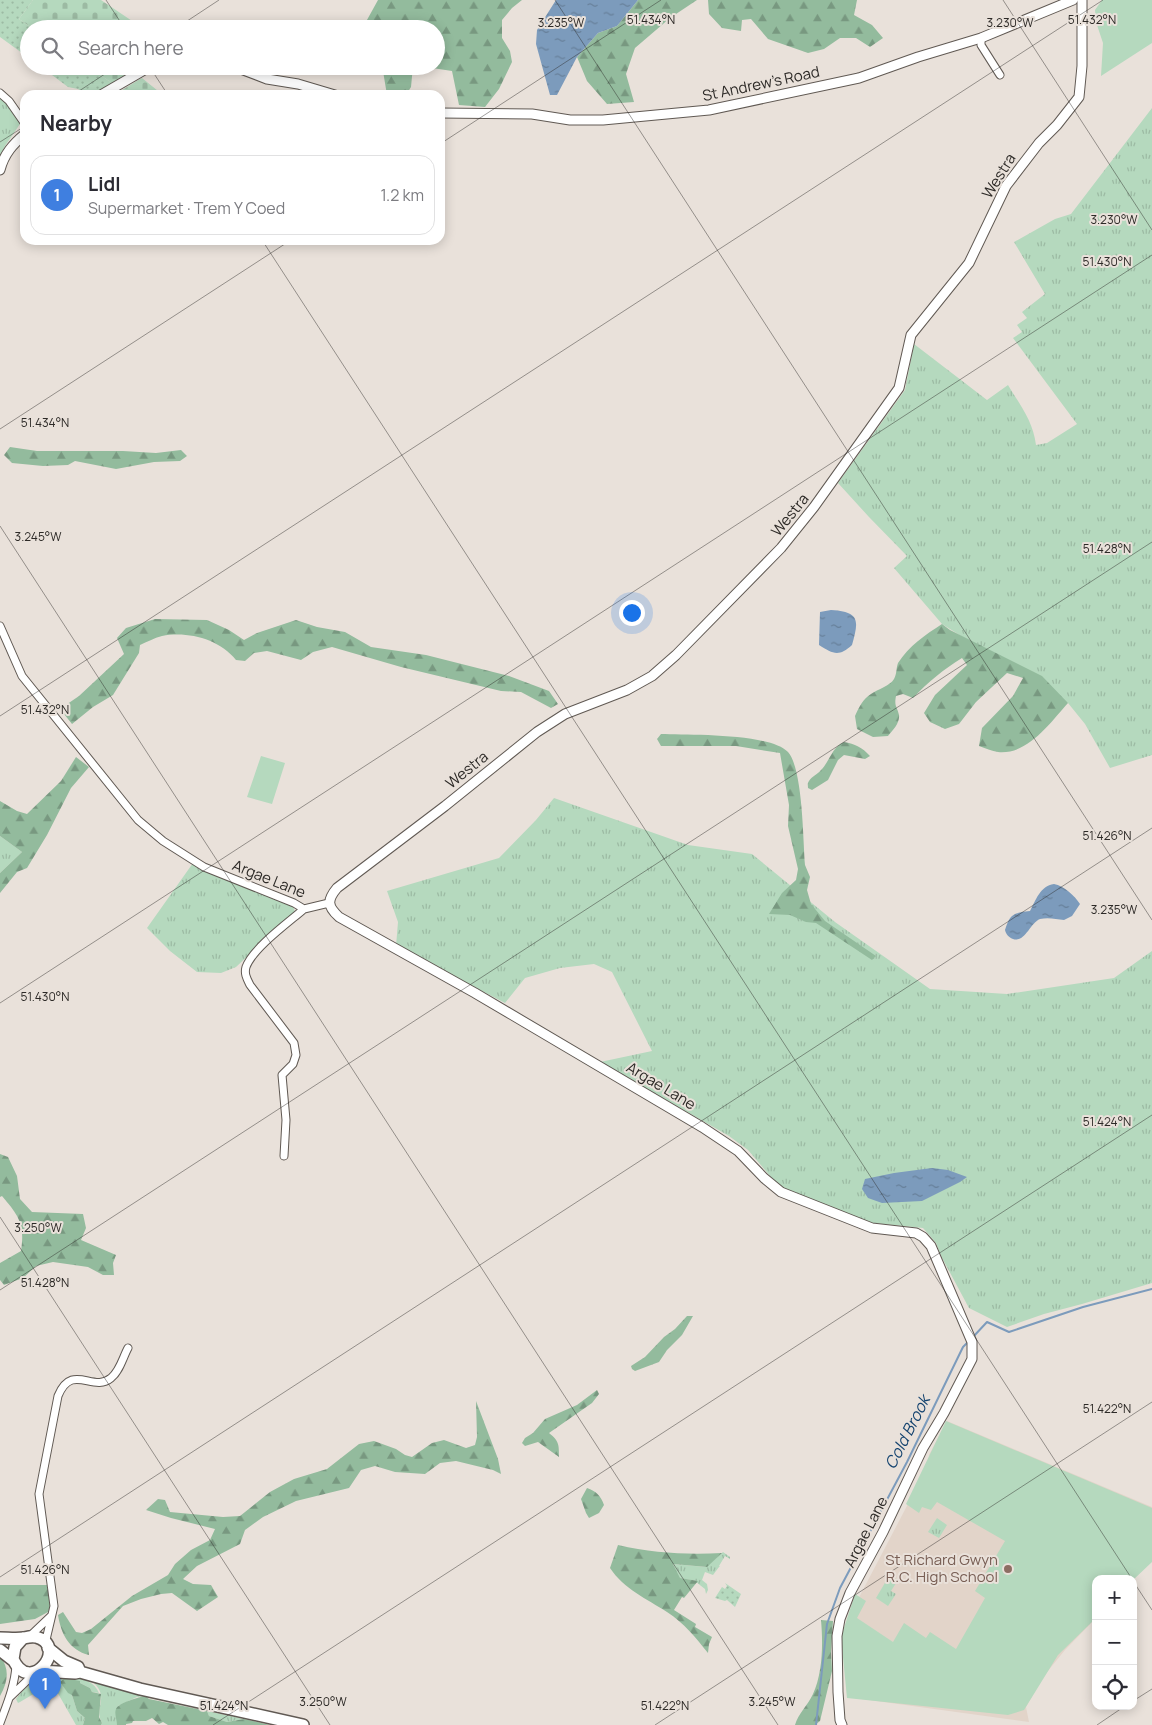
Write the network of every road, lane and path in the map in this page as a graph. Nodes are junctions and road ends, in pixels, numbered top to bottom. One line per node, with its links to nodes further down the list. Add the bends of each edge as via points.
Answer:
1 (1073, 0): 3 (street, St Andrew's Road)
2 (1082, 0): 15 (street, Westra, via 1079,97 1006,186 969,263 911,335 899,388 781,548 652,676 627,690 565,714 537,732 337,888)
3 (981, 38): 6 (street, via 981,45); 10 (street, St Andrew's Road, via 859,78 709,110 594,120 532,114)
4 (135, 75): 7 (street)
5 (257, 75): 8 (street)
6 (1000, 75)
7 (109, 90)
8 (318, 90)
9 (0, 93): 11 (street)
10 (445, 112)
11 (20, 117)
12 (20, 138): 13 (street, via 12,145)
13 (0, 170)
14 (0, 626): 16 (street, Argae Lane, via 22,676 138,820 163,841 204,867)
15 (329, 903): 16 (street, Argae Lane); 29 (street, Argae Lane, via 339,917 475,993 738,1150 781,1192 872,1228 916,1233 931,1246 971,1339 972,1359 923,1448 850,1593 840,1620 836,1636)
16 (304, 909): 17 (street, via 256,952 246,967 245,976 294,1043 296,1055 293,1064 282,1075 286,1120)
17 (284, 1156)
18 (128, 1348): 19 (street, via 110,1379 104,1382 75,1379 62,1386 58,1396 39,1494 51,1578)
19 (52, 1613): 20 (street, via 46,1622); 22 (street)
20 (26, 1637): 21 (main road); 22 (main road, via 36,1637); 24 (main road, via 15,1647)
21 (0, 1638)
22 (47, 1646): 25 (main road, via 48,1659); 26 (main road, via 64,1661 78,1667)
23 (0, 1650): 24 (main road)
24 (15, 1663): 25 (main road, via 26,1672); 27 (street)
25 (38, 1671): 26 (main road); 27 (street)
26 (80, 1672): 30 (main road, via 140,1689)
27 (10, 1698): 28 (street)
28 (0, 1723)
29 (840, 1723)
30 (304, 1725)

